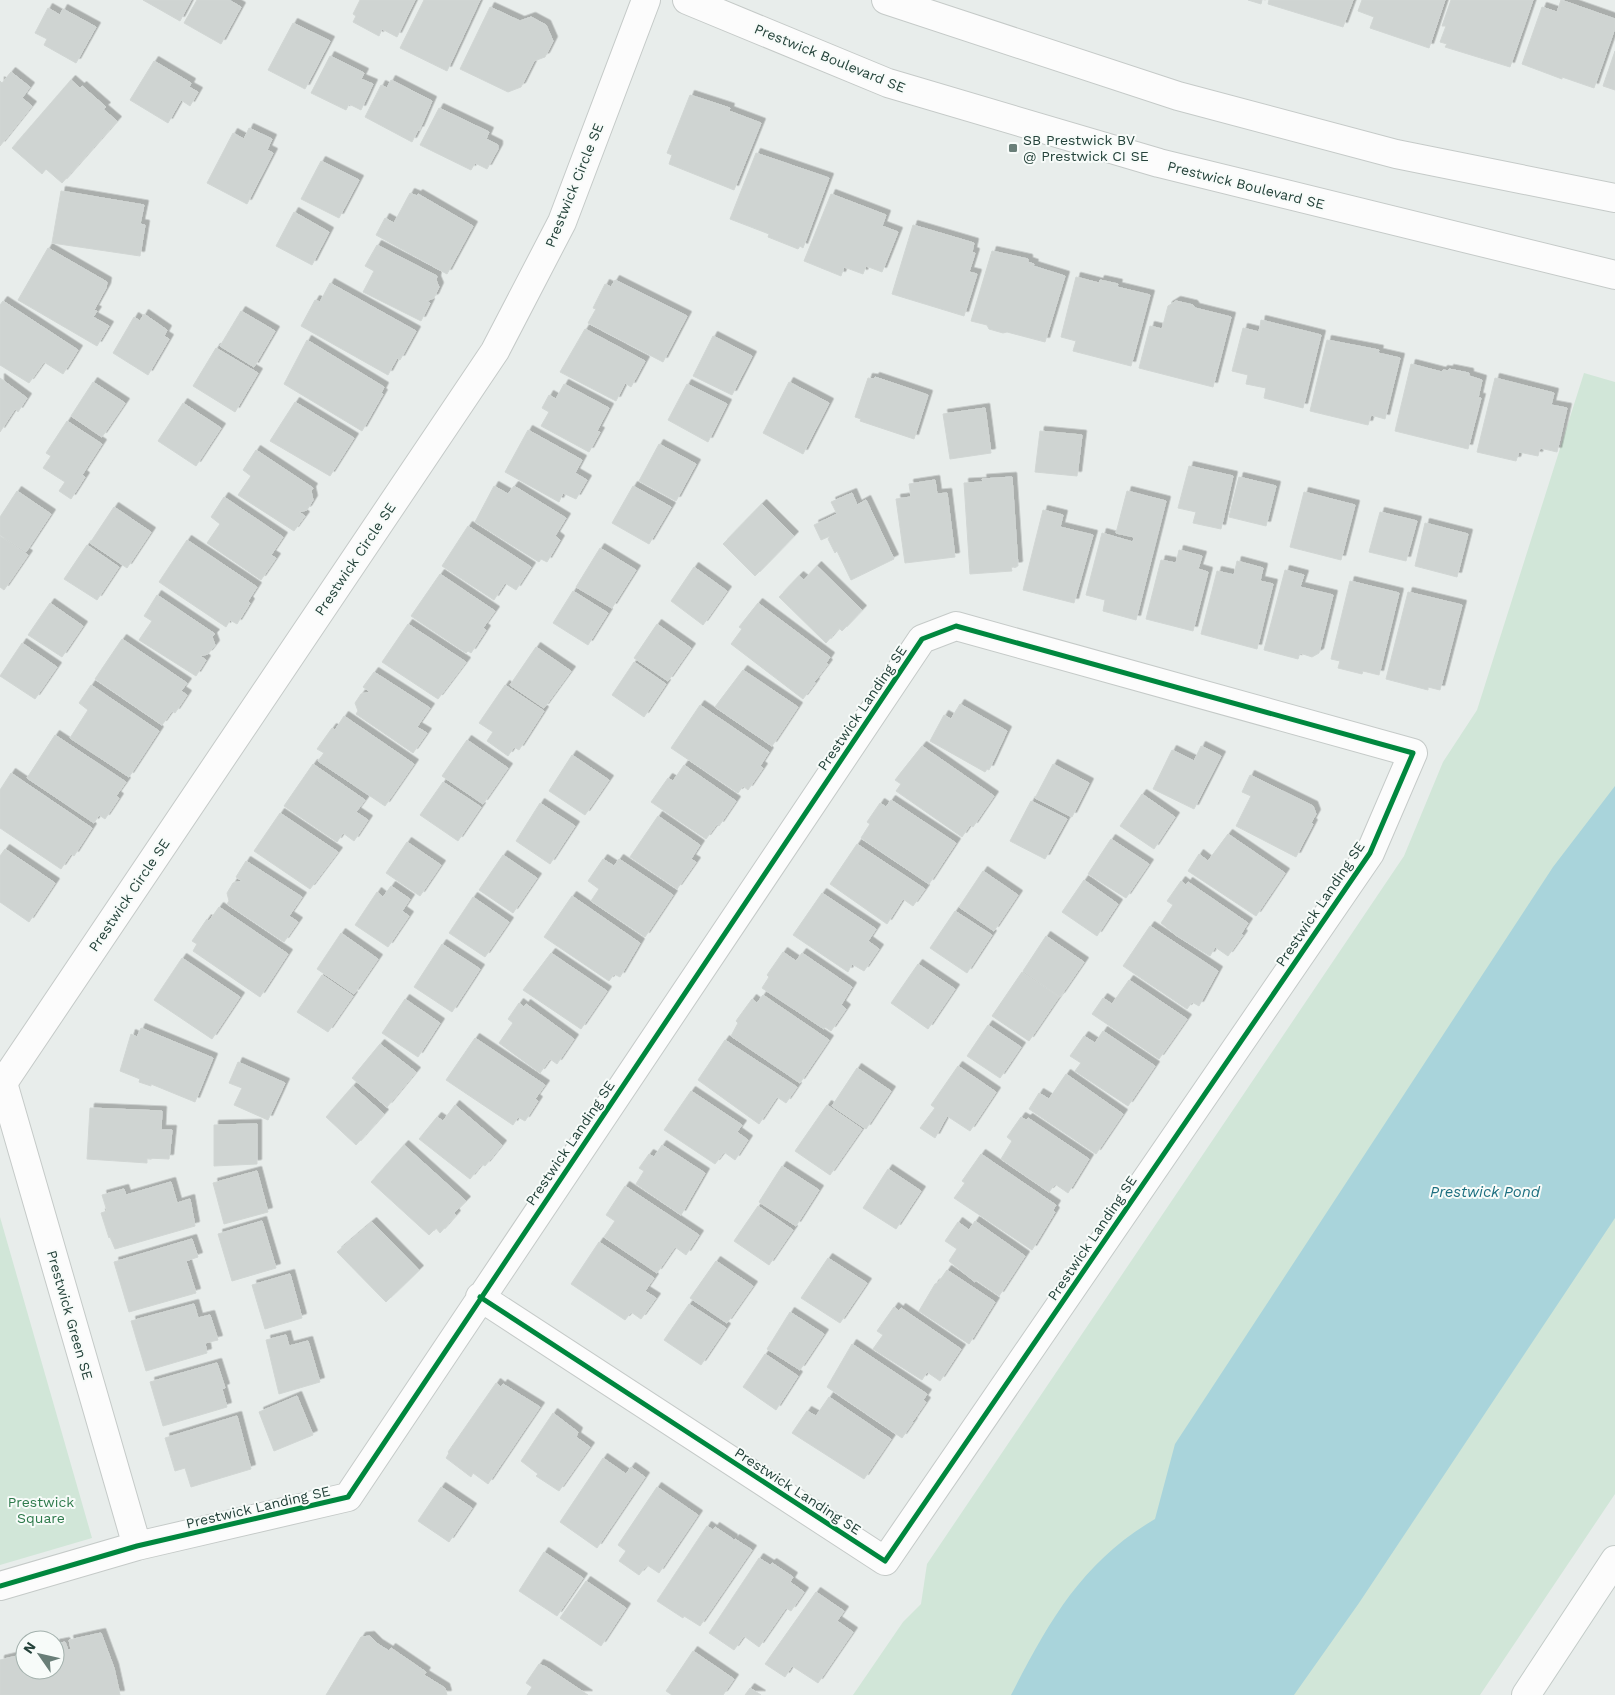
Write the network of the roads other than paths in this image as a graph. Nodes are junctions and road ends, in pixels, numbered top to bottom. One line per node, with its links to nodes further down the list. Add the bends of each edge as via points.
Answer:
1 (646, 0): 6 (street, Prestwick Circle SE, via 562,222 495,351)
2 (687, 0): 5 (street, Prestwick Boulevard SE, via 888,83 1159,164)
3 (886, 0): 4 (street, via 1178,96 1396,154)
4 (1615, 198)
5 (1615, 276)
6 (1, 1083): 8 (street, Prestwick Green SE)
7 (480, 1297): 7 (street, Prestwick Landing SE, via 885,1561 1370,853 1413,753 956,626 922,639); 8 (street, Prestwick Landing SE, via 348,1497)
8 (137, 1546): 10 (street, Prestwick Landing SE)
9 (1615, 1560): 11 (street)
10 (0, 1586)
11 (1526, 1695)

